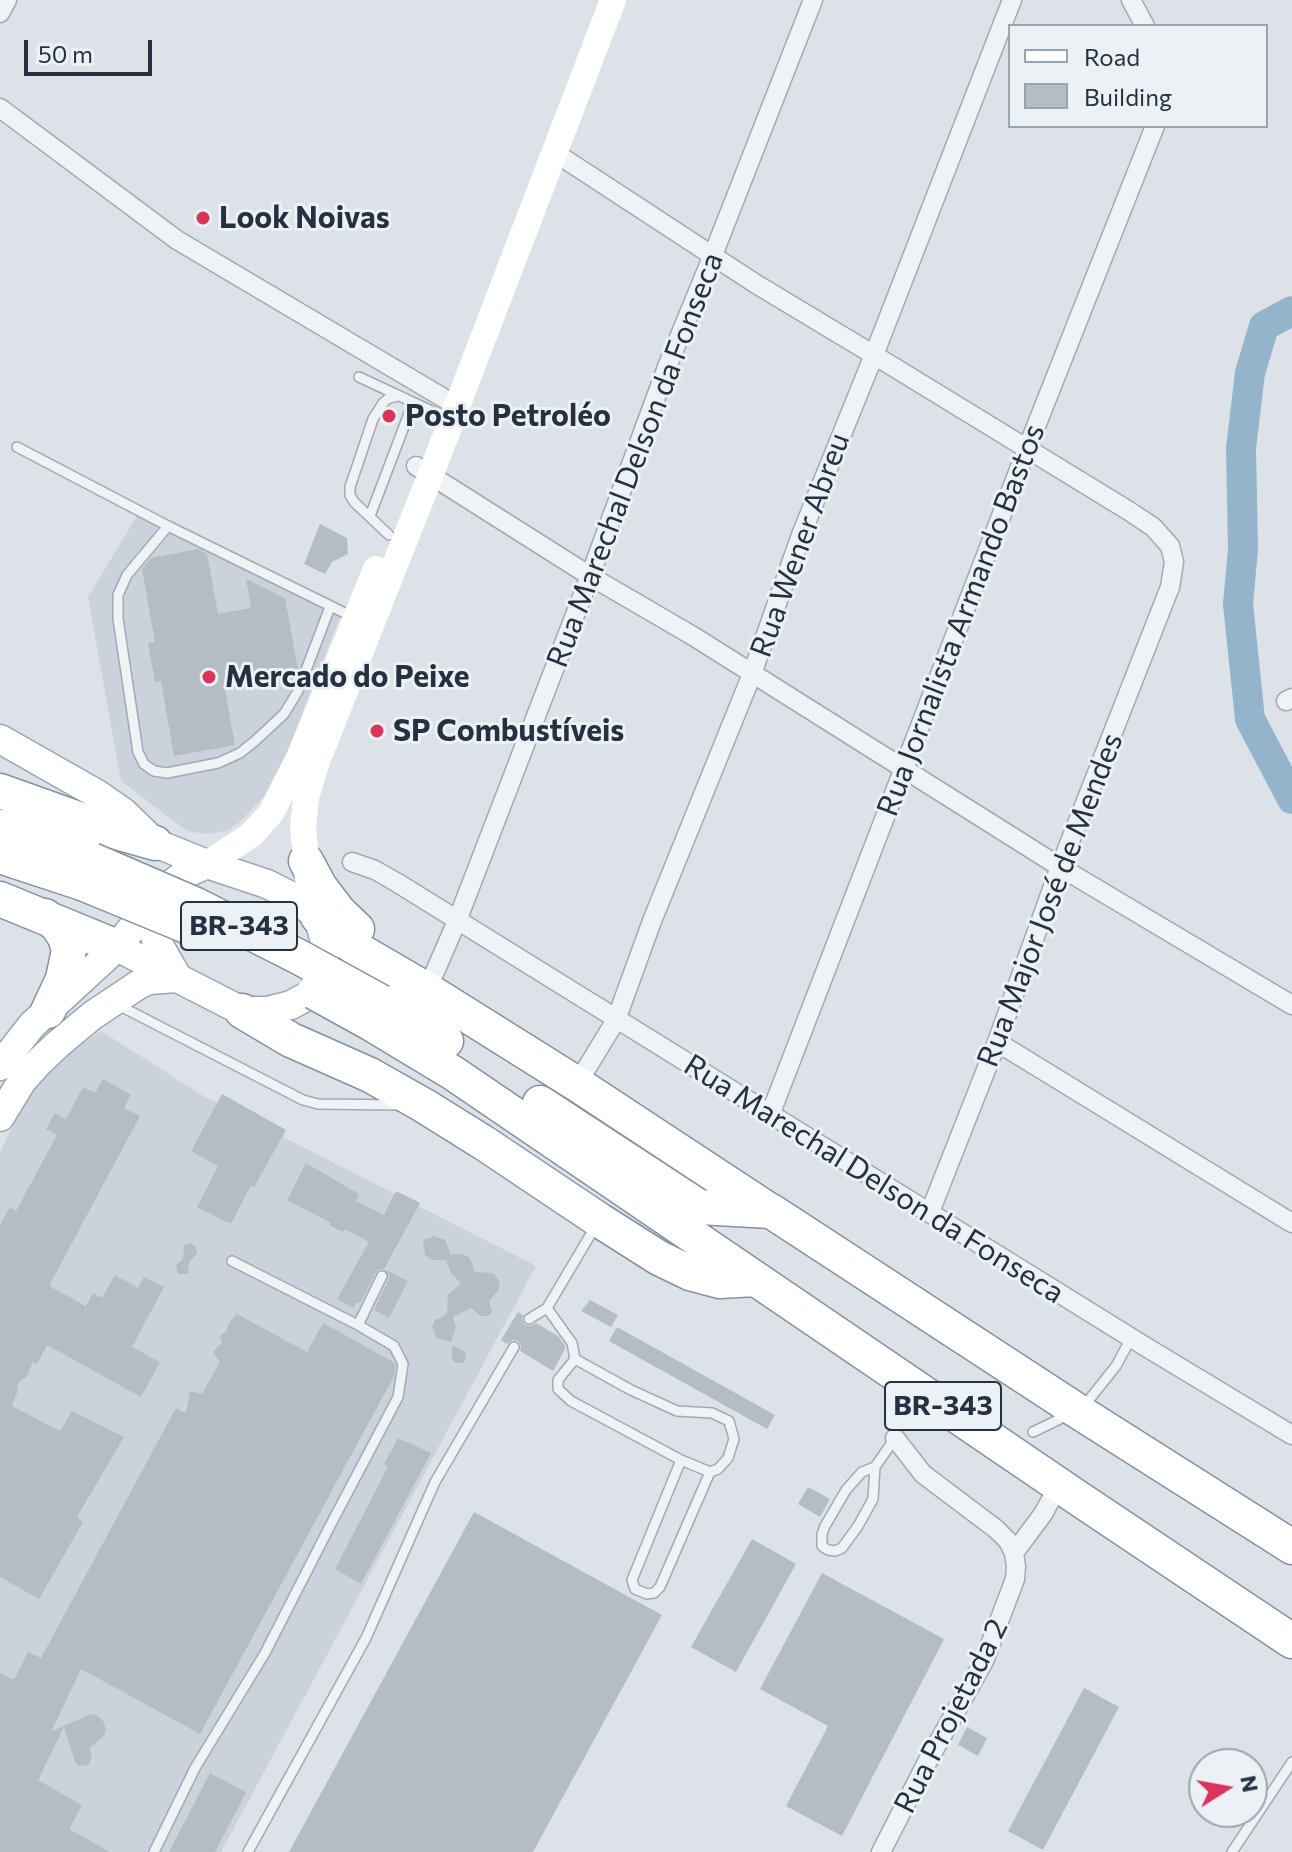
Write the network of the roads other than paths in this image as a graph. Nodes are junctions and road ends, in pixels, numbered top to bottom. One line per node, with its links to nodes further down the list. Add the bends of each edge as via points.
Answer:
1 (7, 0): 7 (street)
2 (594, 0): 16 (main road)
3 (613, 0): 11 (main road)
4 (813, 0): 12 (street, Rua Marechal Delson da Fonseca)
5 (1012, 0): 13 (street, Rua Wener Abreu)
6 (1131, 0): 8 (street)
7 (0, 13)
8 (1144, 24)
9 (0, 108): 16 (street, via 177,240)
10 (1154, 128): 18 (street, Rua Jornalista Armando Bastos)
11 (554, 152): 12 (street); 16 (main road)
12 (713, 255): 13 (street); 23 (street, Rua Marechal Delson da Fonseca)
13 (874, 355): 18 (street); 26 (street, Rua Wener Abreu)
14 (359, 377): 15 (lane)
15 (398, 396): 16 (lane); 20 (lane, via 383,403 373,419 350,487 350,495)
16 (437, 405): 19 (main road); 20 (lane)
17 (17, 447): 21 (lane)
18 (1027, 449): 29 (street, Rua Jornalista Armando Bastos); 37 (street, Rua Major José de Mendes, via 1153,527 1170,546 1174,562 1170,587)
19 (423, 470): 22 (main road); 23 (street); 25 (main road)
20 (370, 516): 22 (lane)
21 (168, 526): 24 (lane); 24 (lane, via 127,575 118,595 138,752 154,771 218,763 240,753 284,714)
22 (389, 535): 25 (main road)
23 (590, 576): 26 (street); 43 (street, Rua Marechal Delson da Fonseca)
24 (330, 607): 25 (lane)
25 (364, 622): 28 (main road)
26 (752, 674): 29 (street); 51 (street, Rua Wener Abreu)
27 (0, 739): 32 (main road, via 97,794)
28 (308, 760): 34 (main road); 36 (main road, via 251,835)
29 (904, 770): 37 (street); 56 (street, Rua Jornalista Armando Bastos)
30 (0, 791): 32 (highway)
31 (0, 827): 38 (highway, BR-343)
32 (155, 843): 36 (main road)
33 (0, 856): 38 (highway, BR-343)
34 (306, 861): 42 (main road); 46 (highway, via 339,912)
35 (352, 862): 43 (street, Rua Marechal Delson da Fonseca, via 375,870)
36 (207, 864): 40 (main road, via 185,874); 42 (main road, via 267,884)
37 (1060, 867): 48 (street); 52 (street, Rua Major José de Mendes)
38 (87, 872): 58 (highway, BR-343, bridge, via 194,904 299,957 375,1012 466,1054)
39 (0, 899): 41 (highway)
40 (151, 905): 44 (main road); 45 (main road, via 156,940)
41 (44, 916): 44 (highway); 49 (highway, via 57,925 69,950)
42 (318, 917): 46 (highway, via 355,948); 50 (main road, via 327,948 311,994 267,1011)
43 (457, 921): 46 (street, Rua Marechal Delson da Fonseca); 51 (street, Rua Marechal Delson da Fonseca)
44 (117, 947): 45 (main road); 49 (main road)
45 (177, 978): 47 (main road, via 149,980); 50 (main road)
46 (423, 988): 54 (highway)
47 (112, 1001): 55 (lane, via 303,1100); 57 (main road, via 38,1063)
48 (1292, 1005)
49 (48, 1011): 53 (main road)
50 (242, 1011): 55 (highway)
51 (616, 1020): 54 (street, Rua Wener Abreu); 56 (street, Rua Marechal Delson da Fonseca)
52 (997, 1042): 60 (street, Rua Major José de Mendes); 62 (street)
53 (0, 1066)
54 (577, 1084): 59 (highway)
55 (423, 1105): 61 (highway)
56 (770, 1115): 60 (street, Rua Marechal Delson da Fonseca)
57 (0, 1117)
58 (602, 1160): 59 (highway, BR-343 / BR-343, via 699,1207); 65 (highway, BR-343)
59 (771, 1211): 72 (highway, BR-343)
60 (930, 1212): 69 (street, Rua Marechal Delson da Fonseca)
61 (599, 1220): 65 (highway, via 690,1273 720,1281); 66 (lane)
62 (1292, 1223)
63 (232, 1261): 68 (lane)
64 (382, 1276): 68 (lane)
65 (756, 1279): 79 (highway, BR-343)
66 (547, 1308): 67 (lane); 71 (lane, via 572,1343)
67 (529, 1319)
68 (358, 1325): 84 (lane, via 394,1346 403,1364 398,1397)
69 (1131, 1338): 72 (lane, via 1116,1366); 74 (street, Rua Marechal Delson da Fonseca)
70 (514, 1347): 85 (lane, via 435,1482 366,1638)
71 (575, 1359): 76 (lane, via 558,1380 558,1389); 78 (lane, via 677,1411 712,1413 729,1421 734,1439 728,1458)
72 (1076, 1410): 73 (lane); 80 (highway, BR-343)
73 (1033, 1432)
74 (1292, 1435)
75 (895, 1438): 77 (lane); 81 (street, via 923,1474 996,1529)
76 (681, 1460): 78 (lane); 78 (lane, via 632,1580 635,1589 647,1594 660,1587)
77 (875, 1467): 77 (lane, via 873,1499 858,1526 842,1548 828,1550 822,1546 825,1526 846,1490 862,1472)
78 (710, 1472)
79 (1059, 1485): 81 (street); 82 (highway, BR-343)
80 (1292, 1547)
81 (1014, 1553): 86 (street, Rua Projetada 2, via 1015,1579 984,1661)
82 (1292, 1641)
83 (1292, 1762): 87 (lane)
84 (154, 1852)
85 (248, 1852)
86 (881, 1852)
87 (1232, 1852)

